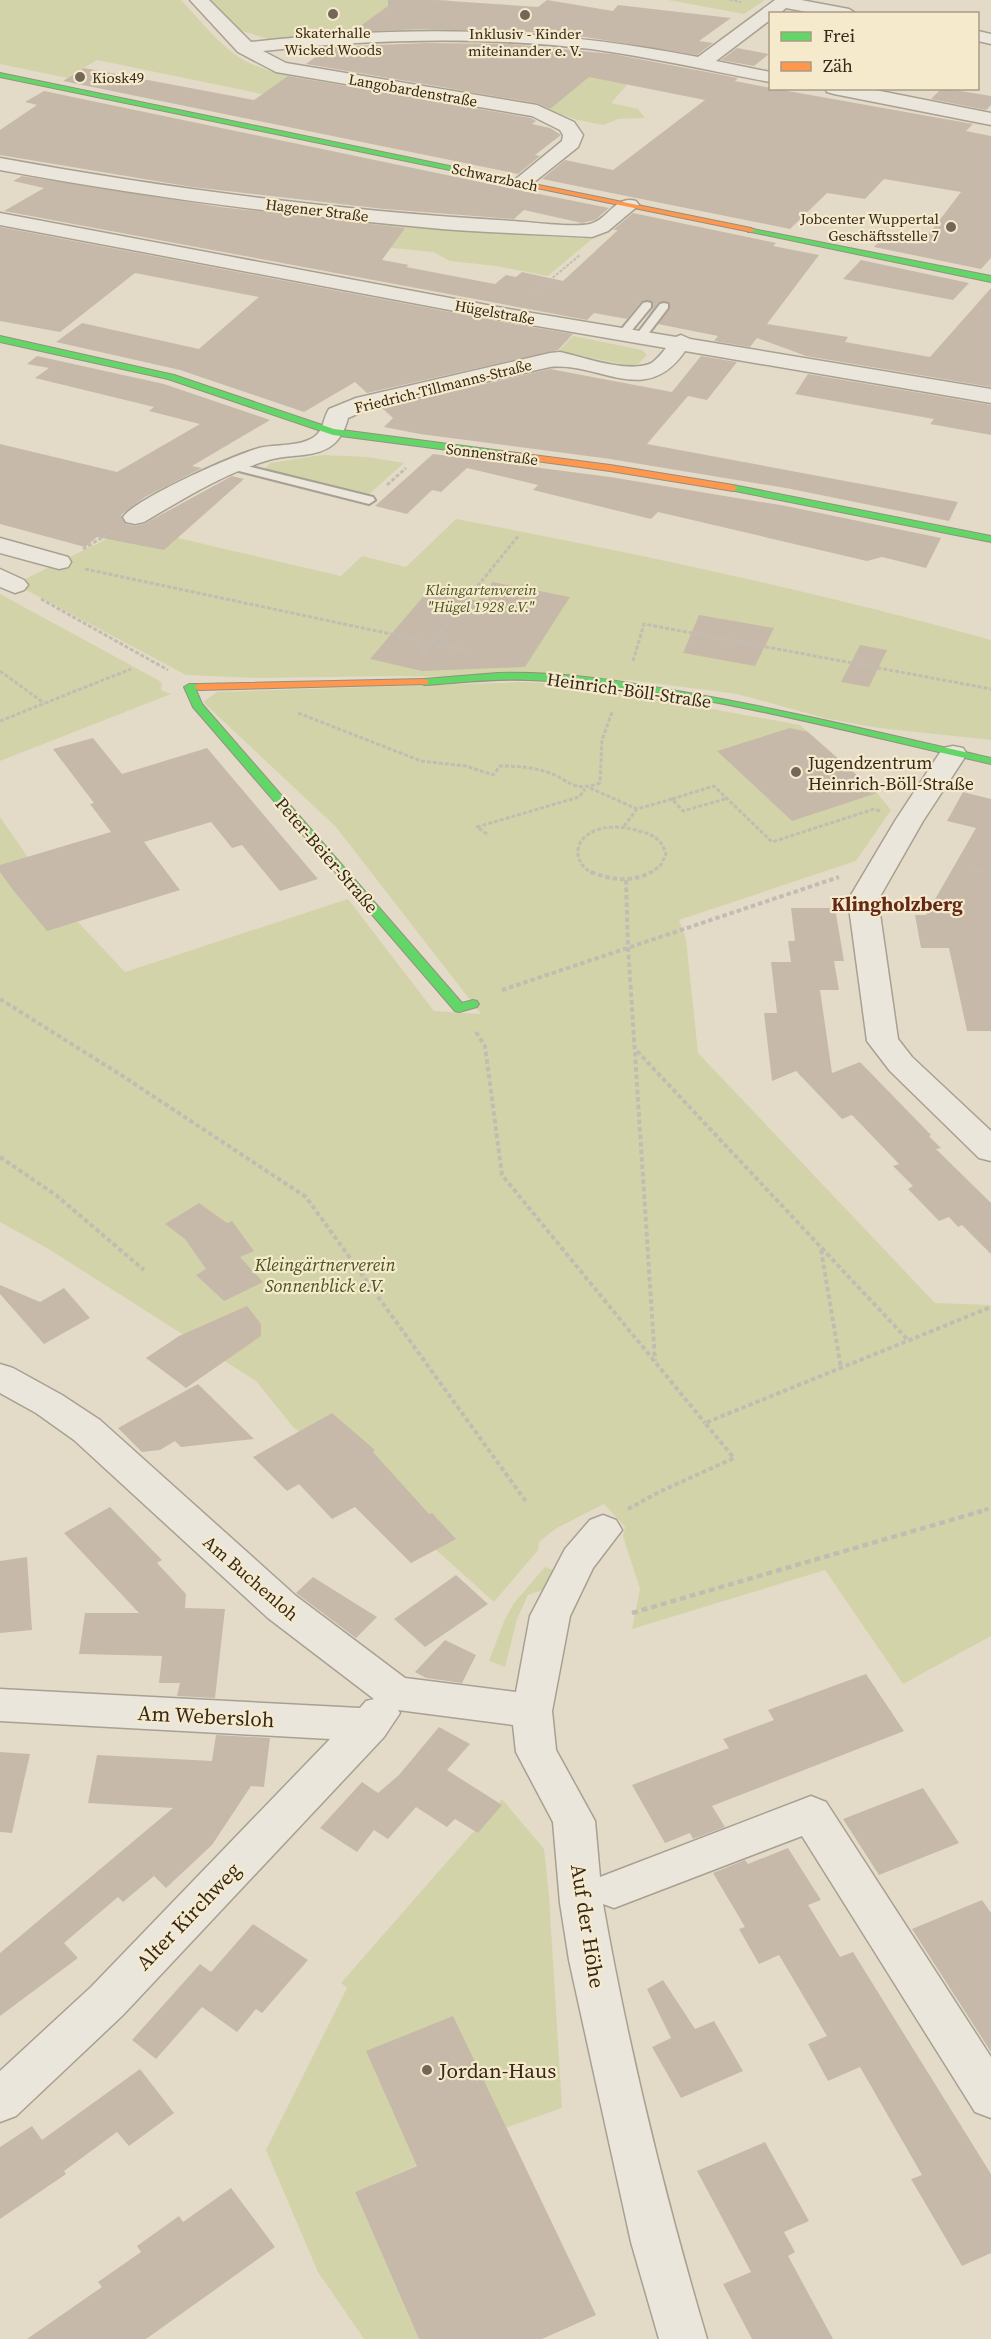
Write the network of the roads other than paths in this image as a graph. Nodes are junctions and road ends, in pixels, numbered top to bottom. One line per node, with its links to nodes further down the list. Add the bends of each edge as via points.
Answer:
1 (199, 0): 5 (street, Langobardenstraße)
2 (770, 12): 3 (street, via 783,2)
3 (838, 12)
4 (769, 13): 6 (street)
5 (244, 48): 6 (street, via 351,38 474,35 593,44); 12 (street, Langobardenstraße, via 263,62 282,68 537,111 567,126 573,135 571,142)
6 (701, 64): 8 (street)
7 (0, 75): 12 (street, Schwarzbach)
8 (769, 77)
9 (844, 90): 10 (street)
10 (991, 119)
11 (0, 164): 13 (street, Hagener Straße, via 115,184 444,223 592,231)
12 (521, 183): 13 (street, Schwarzbach)
13 (629, 205): 15 (street, Schwarzbach)
14 (2, 222): 18 (street, Hügelstraße)
15 (991, 279)
16 (647, 305): 18 (lane)
17 (664, 306): 18 (lane)
18 (632, 334): 20 (street, Hügelstraße)
19 (0, 339): 22 (street, Sonnenstraße, via 171,377)
20 (681, 342): 21 (street, Hügelstraße); 22 (street, Friedrich-Tillmanns-Straße, via 661,367 649,372 632,373 550,360 364,403 337,414)
21 (991, 396)
22 (333, 432): 23 (street, Friedrich-Tillmanns-Straße, via 318,444 267,453); 26 (street, Sonnenstraße, via 633,472 786,497)
23 (231, 465): 24 (lane); 25 (street, Friedrich-Tillmanns-Straße)
24 (369, 501)
25 (135, 517)
26 (991, 539)
27 (0, 545): 28 (street)
28 (59, 562)
29 (189, 687): 30 (street, Heinrich-Böll-Straße, via 539,677 752,708); 32 (street, Peter-Beier-Straße, via 197,705 459,1008)
30 (953, 754): 31 (street, Heinrich-Böll-Straße); 33 (street, via 863,900 883,1041 901,1064)
31 (991, 761)
32 (473, 1004)
33 (991, 1150)
34 (0, 1377): 36 (street, Am Buchenloh, via 87,1430 282,1607)
35 (603, 1530): 38 (street, Auf der Höhe, via 579,1559 550,1616)
36 (396, 1693): 38 (street, Am Buchenloh); 39 (street)
37 (0, 1705): 39 (street, Am Webersloh)
38 (532, 1711): 40 (street, Auf der Höhe, via 536,1752 574,1821)
39 (370, 1725): 42 (street, Alter Kirchweg, via 107,2001)
40 (598, 1897): 41 (street, via 811,1814); 43 (street, Auf der Höhe, via 591,1960 655,2242)
41 (991, 2097)
42 (0, 2101)
43 (683, 2339)

